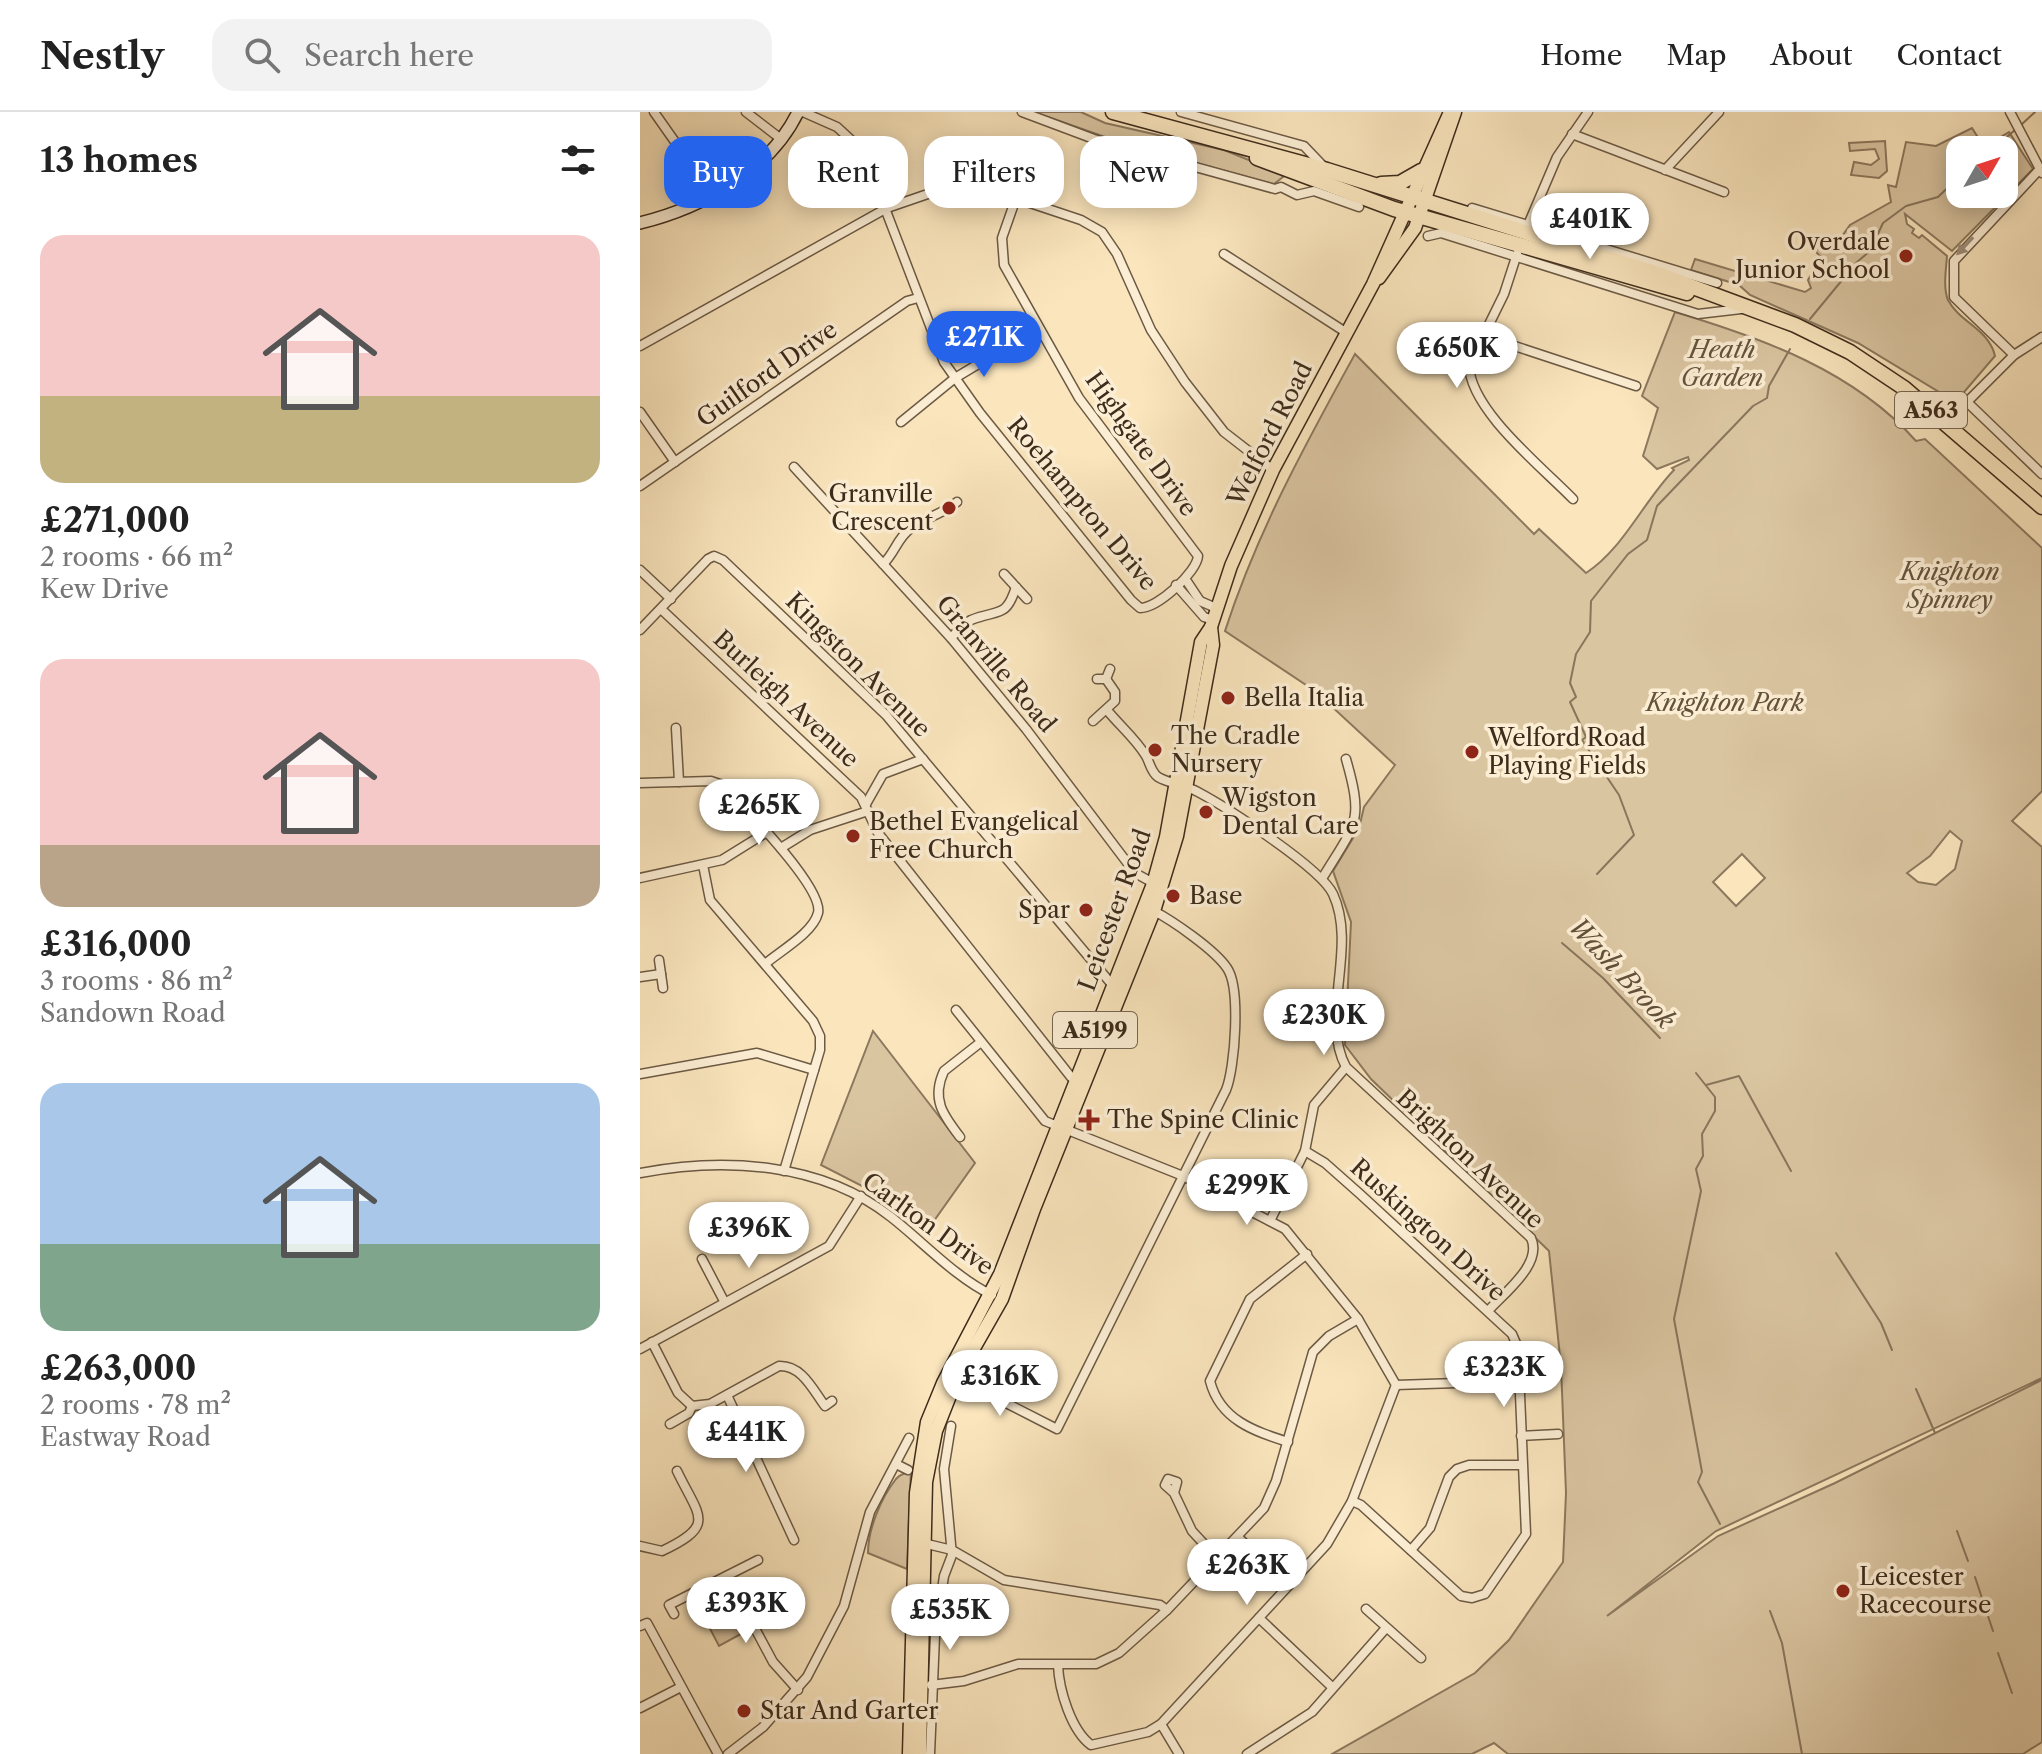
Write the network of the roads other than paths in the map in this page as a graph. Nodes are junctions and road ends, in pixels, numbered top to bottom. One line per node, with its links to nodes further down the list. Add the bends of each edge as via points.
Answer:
1 (654, 112): 12 (street)
2 (746, 112): 14 (street)
3 (801, 112): 13 (street, Roehampton Drive); 14 (street)
4 (1022, 112): 23 (street, via 1155,157)
5 (1113, 112): 15 (highway, A563)
6 (1181, 112): 18 (street, via 1304,146)
7 (1452, 112): 20 (main road, Welford Road / A5199); 26 (main road, Welford Road / A5199)
8 (1588, 112): 11 (street)
9 (1719, 112): 19 (street)
10 (2010, 112): 21 (street)
11 (1572, 134): 19 (street); 34 (street)
12 (671, 136)
13 (848, 136)
14 (781, 139): 16 (street)
15 (1227, 146): 17 (highway, A563); 18 (highway, A563)
16 (772, 148)
17 (1286, 170): 23 (street); 26 (highway, A563)
18 (1327, 170): 22 (highway, A563)
19 (1665, 170): 24 (street)
20 (1421, 171): 22 (highway, A563, via 1400,183); 26 (main road, Welford Road / A5199)
21 (2040, 172): 46 (street, one-way to 46, via 1954,261 1954,297)
22 (1368, 184): 26 (highway, A563)
23 (1281, 187): 25 (street, via 1297,195 1314,191)
24 (1724, 192)
25 (1359, 207)
26 (1415, 207): 32 (highway, A563); 36 (highway, A563); 42 (main road, Welford Road / A5199)
27 (687, 208): 33 (street)
28 (887, 208): 39 (street, Roehampton Drive); 45 (street)
29 (1013, 208): 41 (street, Highgate Drive, via 1000,251)
30 (1046, 208): 53 (street, via 1102,232 1151,330 1185,382 1224,432)
31 (1472, 208): 34 (street)
32 (1488, 222): 36 (highway, via 1517,238); 40 (highway, A563, via 1687,283)
33 (640, 223)
34 (1528, 225): 38 (street)
35 (1428, 236): 36 (street, via 1441,233)
36 (1518, 251): 40 (highway, A563); 43 (street)
37 (1224, 254): 42 (street)
38 (1717, 283)
39 (918, 298): 47 (street, Roehampton Drive); 51 (street, Guilford Drive)
40 (1776, 318): 58 (highway, A563, via 1850,352 1904,388)
41 (1038, 328): 47 (street); 62 (street, Highgate Drive, via 1111,444 1195,550 1197,566)
42 (1347, 333): 53 (main road, Welford Road / A5199)
43 (1484, 336): 48 (street); 56 (street, via 1469,365 1475,393)
44 (2042, 338): 46 (street)
45 (640, 346)
46 (2014, 355): 54 (street, via 1967,402)
47 (955, 378): 50 (street); 62 (street, Roehampton Drive, via 1136,606 1149,607)
48 (1636, 386)
49 (640, 412): 51 (street)
50 (901, 422)
51 (675, 462): 55 (street, Guilford Drive)
52 (794, 467): 59 (street, Granville Road)
53 (1273, 470): 67 (main road, Welford Road / A5199)
54 (2042, 474)
55 (640, 486)
56 (1573, 499)
57 (957, 502): 59 (street, via 911,528)
58 (2042, 507)
59 (883, 564): 69 (street, Granville Road)
60 (640, 570): 64 (street)
61 (1004, 574): 63 (street)
62 (1180, 582): 67 (street)
63 (1016, 587): 65 (street); 69 (street, via 1005,610 971,620)
64 (671, 599): 66 (street); 74 (street, Kingston Avenue, via 714,556 723,560 886,715)
65 (1027, 599)
66 (661, 609): 68 (street); 79 (street, Burleigh Avenue)
67 (1213, 619): 78 (main road, Leicester Road / A5199, via 1213,645)
68 (640, 630)
69 (951, 638): 85 (street, Granville Road, via 1135,873)
70 (1110, 669): 71 (street, via 1102,679 1116,697)
71 (1107, 710): 72 (street); 78 (street, via 1157,776)
72 (1093, 721)
73 (676, 728): 76 (street)
74 (923, 759): 79 (street, via 883,774); 92 (street, Kingston Avenue)
75 (1346, 759): 83 (street, via 1357,799 1356,819)
76 (679, 782): 77 (street); 80 (street, via 723,785)
77 (640, 783)
78 (1181, 784): 83 (street); 85 (main road, Leicester Road / A5199)
79 (867, 807): 81 (street); 98 (street, Burleigh Avenue, via 878,833)
80 (767, 832): 81 (street); 82 (street, via 722,860)
81 (781, 848): 88 (street, via 819,911 812,924)
82 (703, 865): 84 (street); 88 (street, via 710,900)
83 (1323, 877): 95 (street, via 1340,911 1337,1040)
84 (640, 878)
85 (1157, 885): 86 (main road, Leicester Road / A5199); 92 (main road, Leicester Road / A5199)
86 (1154, 911): 92 (main road, Leicester Road / A5199); 104 (street, via 1228,968 1233,986 1231,1076)
87 (659, 960): 89 (street)
88 (765, 964): 96 (street, via 817,1029 820,1050)
89 (661, 974): 90 (street); 91 (street)
90 (640, 977)
91 (663, 988)
92 (1118, 988): 98 (main road, Leicester Road / A5199)
93 (956, 1010): 94 (street)
94 (981, 1042): 99 (street, via 1045,1121); 100 (street, via 941,1077 941,1113)
95 (1346, 1067): 101 (street, via 1314,1105); 111 (street, Brighton Avenue, via 1531,1238 1533,1260)
96 (814, 1070): 97 (street, via 757,1053); 102 (street)
97 (640, 1074)
98 (1080, 1081): 99 (main road, Leicester Road / A5199)
99 (1062, 1127): 104 (street); 109 (main road, Leicester Road / A5199)
100 (960, 1137)
101 (1305, 1151): 106 (street); 111 (street, Ruskington Drive, via 1325,1163)
102 (784, 1171): 103 (street, Carlton Drive, via 704,1164); 105 (street, Carlton Drive)
103 (640, 1173)
104 (1183, 1176): 106 (street); 115 (street, via 1057,1429)
105 (861, 1196): 109 (street, Carlton Drive); 110 (street, via 829,1246)
106 (1270, 1221): 107 (street, via 1285,1229)
107 (1307, 1254): 112 (street); 127 (street, via 1250,1299 1210,1381 1236,1422)
108 (702, 1259): 110 (street)
109 (996, 1297): 115 (main road, Leicester Road / A5199); 121 (main road, Leicester Road / A5199, via 950,1369)
110 (724, 1301): 113 (street)
111 (1488, 1311): 116 (street, Ruskington Drive, via 1512,1334 1518,1348)
112 (1358, 1319): 117 (street); 127 (street, via 1313,1352)
113 (652, 1342): 114 (street); 119 (street, via 678,1393)
114 (640, 1349)
115 (957, 1378): 121 (main road, Leicester Road / A5199)
116 (1518, 1381): 117 (street); 125 (street, Ruskington Drive)
117 (1396, 1385): 133 (street)
118 (727, 1395): 119 (street); 120 (street, via 788,1365 802,1374); 135 (street)
119 (692, 1406): 122 (street)
120 (825, 1406)
121 (935, 1415): 136 (main road, A5199, via 918,1470)
122 (670, 1424)
123 (951, 1426): 138 (street, via 944,1469)
124 (1558, 1434): 125 (street)
125 (1521, 1436): 129 (street, Ruskington Drive)
126 (909, 1438): 128 (street)
127 (1288, 1442): 134 (street, via 1264,1508)
128 (896, 1464): 130 (street); 155 (street, via 865,1526 844,1606)
129 (1522, 1465): 139 (street, via 1457,1469 1430,1528); 139 (street, Ruskington Drive, via 1526,1534 1485,1594 1461,1596)
130 (908, 1470)
131 (677, 1471): 137 (street, via 698,1513 696,1532 662,1551)
132 (1174, 1493): 140 (street, via 1192,1531)
133 (1352, 1501): 139 (street, Ruskington Drive); 143 (street, via 1327,1544)
134 (1238, 1537): 140 (street); 143 (street)
135 (794, 1540)
136 (920, 1543): 138 (street); 160 (main road, A5199); 161 (main road, A5199)
137 (640, 1546)
138 (952, 1550): 145 (street, via 1004,1580); 152 (street)
139 (1411, 1550)
140 (1218, 1559): 145 (street)
141 (758, 1560): 142 (street)
142 (727, 1576): 146 (street, via 669,1605); 155 (street, via 773,1662)
143 (1287, 1586): 147 (street)
144 (1366, 1609): 149 (street)
145 (1167, 1610): 151 (street, via 1119,1653 1096,1664)
146 (674, 1614)
147 (1259, 1618): 154 (street); 157 (street)
148 (643, 1624): 153 (street)
149 (1386, 1628): 150 (street); 154 (street)
150 (1421, 1658)
151 (1058, 1665): 152 (street, via 1018,1664); 157 (street, via 1074,1722 1091,1745)
152 (931, 1685): 162 (street)
153 (681, 1687): 156 (street); 158 (street)
154 (1332, 1687): 164 (street, via 1312,1712)
155 (798, 1690): 159 (street)
156 (640, 1708)
157 (1161, 1724): 163 (street)
158 (718, 1754)
159 (728, 1754)
160 (909, 1754)
161 (920, 1754)
162 (930, 1754)
163 (1179, 1754)
164 (1247, 1754)

